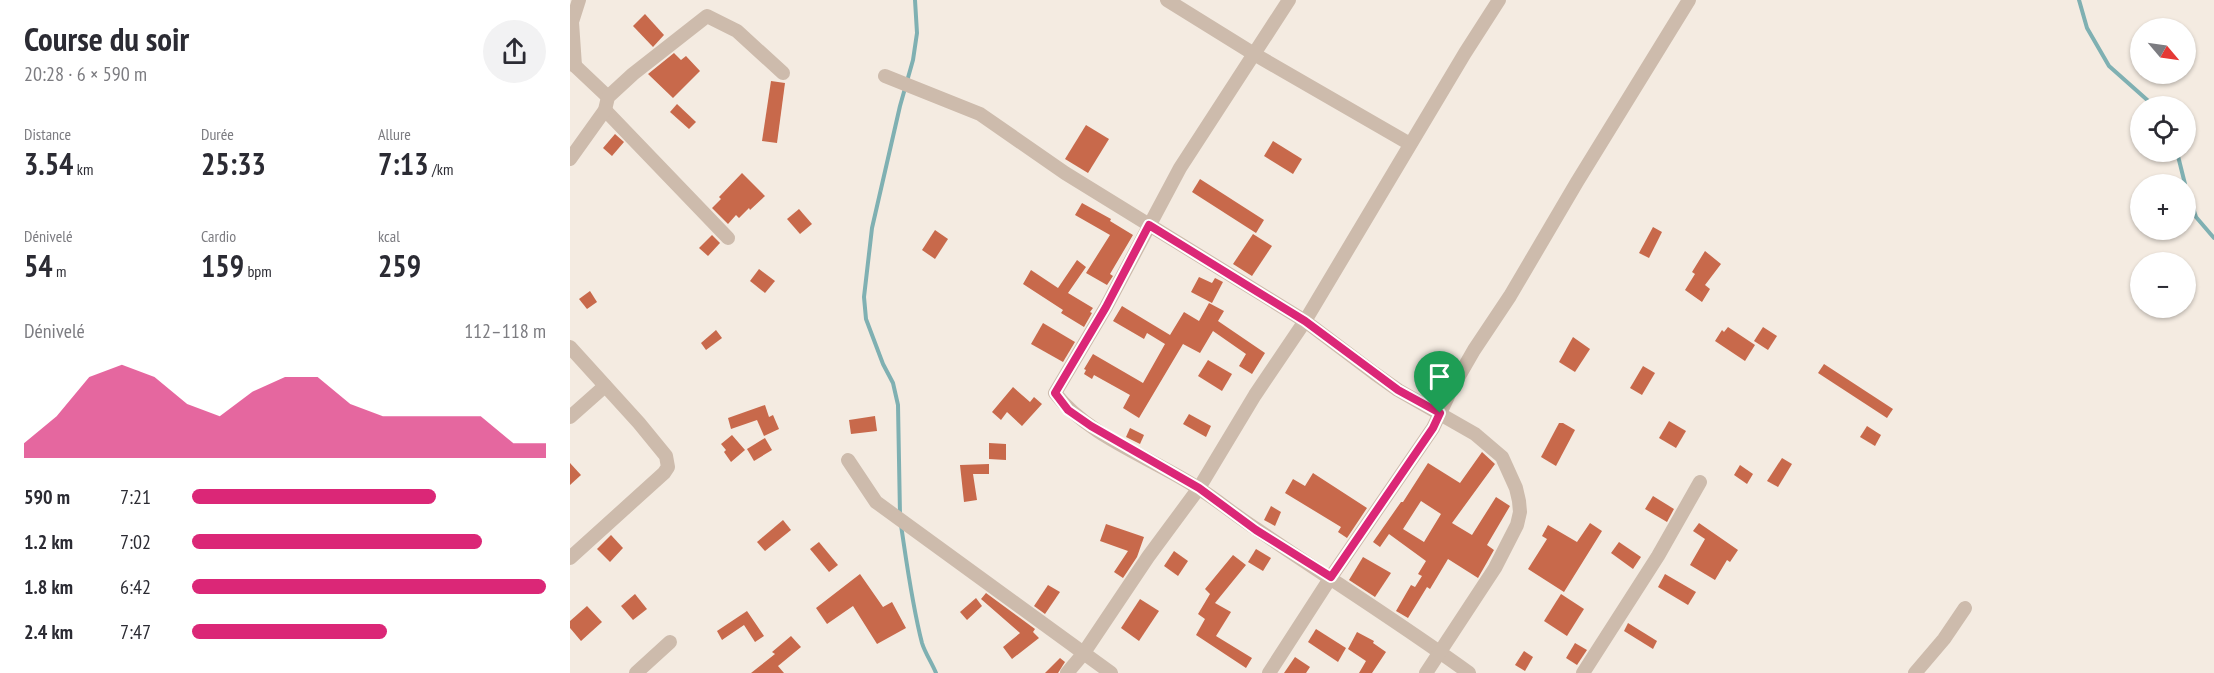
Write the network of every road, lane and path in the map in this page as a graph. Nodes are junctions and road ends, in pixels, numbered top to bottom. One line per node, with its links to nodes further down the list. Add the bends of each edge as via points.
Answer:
1 (579, 0): 7 (street, via 572,22)
2 (1167, 0): 6 (street)
3 (1289, 0): 6 (street)
4 (1499, 0): 11 (street)
5 (1689, 0): 18 (street, via 1474,350)
6 (1254, 54): 11 (street); 13 (street, via 1180,168)
7 (572, 63): 10 (street)
8 (783, 73): 10 (street, via 737,31 707,15 633,74)
9 (885, 76): 13 (street, via 980,114)
10 (606, 103): 12 (street); 14 (street)
11 (1410, 144): 15 (street)
12 (570, 159)
13 (1149, 225): 15 (street); 22 (street, via 1055,393 1068,410 1091,426)
14 (728, 238)
15 (1305, 321): 18 (street, via 1398,390); 22 (street)
16 (570, 347): 17 (street)
17 (605, 386): 19 (street); 23 (street, via 666,456 668,467)
18 (1440, 413): 24 (street); 27 (street, via 1475,434 1502,457 1516,488 1520,512 1511,540)
19 (570, 417)
20 (848, 460): 28 (street, via 876,502)
21 (1700, 482): 35 (street, via 1658,556)
22 (1199, 488): 24 (street); 28 (street)
23 (570, 558)
24 (1331, 577): 27 (street); 32 (street)
25 (1965, 608): 36 (street)
26 (670, 642): 29 (street)
27 (1440, 652): 33 (street); 34 (street)
28 (1083, 654): 30 (street); 31 (street)
29 (636, 673)
30 (1067, 673)
31 (1111, 673)
32 (1269, 673)
33 (1426, 673)
34 (1469, 673)
35 (1582, 673)
36 (1915, 673)

